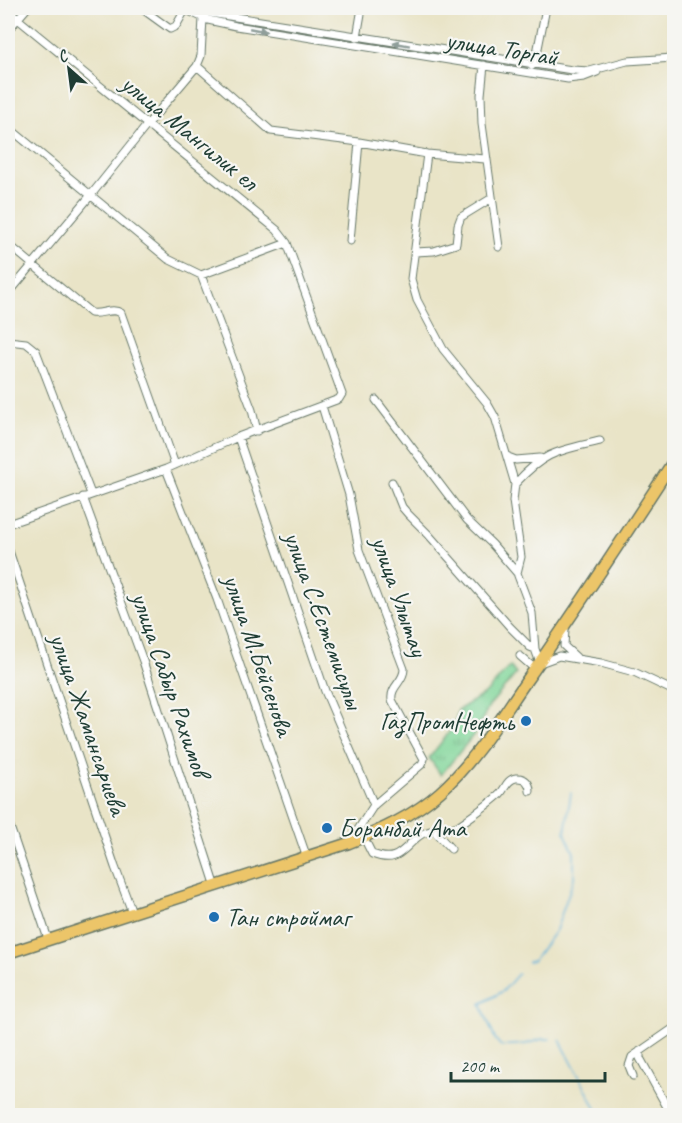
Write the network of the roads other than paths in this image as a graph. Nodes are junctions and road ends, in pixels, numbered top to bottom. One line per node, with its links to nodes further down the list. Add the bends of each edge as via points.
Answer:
1 (27, 8): 9 (street)
2 (141, 8): 6 (street, via 170,29 176,26)
3 (197, 8): 11 (street, улица Торгай)
4 (362, 8): 11 (street)
5 (546, 8): 14 (street)
6 (184, 9): 8 (street, улица Торгай)
7 (8, 11): 9 (street, улица Мангилик ел)
8 (203, 18): 15 (street); 16 (street, улица Торгай, one-way to 16, via 276,34)
9 (17, 19): 10 (street); 19 (street, улица Мангилик ел)
10 (8, 30)
11 (357, 37): 12 (street, улица Торгай, one-way to 11)
12 (485, 57): 14 (street, улица Торгай); 16 (street)
13 (675, 58): 17 (street, улица Торгай, via 627,61)
14 (532, 64): 17 (street, улица Торгай, via 579,71); 18 (street)
15 (197, 66): 19 (street); 21 (street, via 271,131)
16 (484, 67): 18 (street, улица Торгай); 23 (street, via 481,95)
17 (604, 68): 18 (street, улица Торгай, via 574,79)
18 (530, 74)
19 (147, 124): 24 (street); 27 (street, улица Мангилик ел, via 271,225)
20 (8, 127): 24 (street)
21 (359, 142): 22 (street); 26 (street)
22 (427, 154): 23 (street); 30 (street)
23 (485, 159): 25 (street)
24 (91, 195): 31 (street); 32 (street, via 168,259)
25 (492, 198): 29 (street); 30 (street, via 462,217 456,244)
26 (350, 241)
27 (287, 243): 32 (street); 36 (street, via 342,394)
28 (8, 244): 31 (street)
29 (499, 247)
30 (415, 252): 40 (street, via 411,279 417,300 443,349 492,411)
31 (33, 265): 33 (street); 43 (street, via 91,313 120,313)
32 (201, 275): 37 (street)
33 (8, 294)
34 (8, 341): 47 (street, via 26,342 36,351)
35 (376, 400): 51 (street, via 467,520)
36 (322, 406): 37 (street); 59 (street, улица Улытау, via 349,495 358,550 404,669 403,678 391,692 392,700 423,759)
37 (257, 431): 38 (street)
38 (238, 437): 43 (street); 59 (street, улица С.Естемисулы, via 325,691)
39 (600, 441): 41 (street)
40 (508, 457): 41 (street); 46 (street)
41 (544, 457): 46 (street)
42 (675, 460): 52 (highway)
43 (175, 465): 44 (street)
44 (166, 469): 47 (street); 65 (street, улица М.Бейсенова, via 217,599)
45 (392, 482): 53 (street, via 402,507 510,627)
46 (515, 484): 51 (street, via 513,501 521,557)
47 (91, 494): 48 (street)
48 (83, 497): 49 (street); 66 (street, улица Сабыр Рахимов, via 139,651)
49 (8, 524)
50 (8, 548): 67 (street, улица Жамансариева)
51 (517, 573): 53 (street, via 531,613)
52 (565, 626): 55 (street, via 564,646); 56 (highway)
53 (535, 649): 56 (street)
54 (520, 656): 56 (street)
55 (578, 659): 56 (street, via 555,657); 57 (street, via 634,672)
56 (537, 666): 62 (highway, via 456,777 415,812)
57 (675, 691)
58 (530, 791): 61 (street, via 527,781 514,778 459,825)
59 (374, 805): 63 (street)
60 (8, 821): 68 (street)
61 (434, 831): 62 (street, via 419,836 396,856 386,858 372,854); 64 (street)
62 (364, 838): 63 (highway)
63 (349, 843): 65 (highway)
64 (451, 849)
65 (307, 858): 66 (highway)
66 (216, 887): 67 (highway)
67 (132, 912): 68 (highway)
68 (48, 939): 69 (highway)
69 (8, 953)
70 (675, 1028): 71 (street)
71 (640, 1051): 72 (street, via 630,1062); 73 (street, via 640,1058)
72 (633, 1076)
73 (672, 1116)

